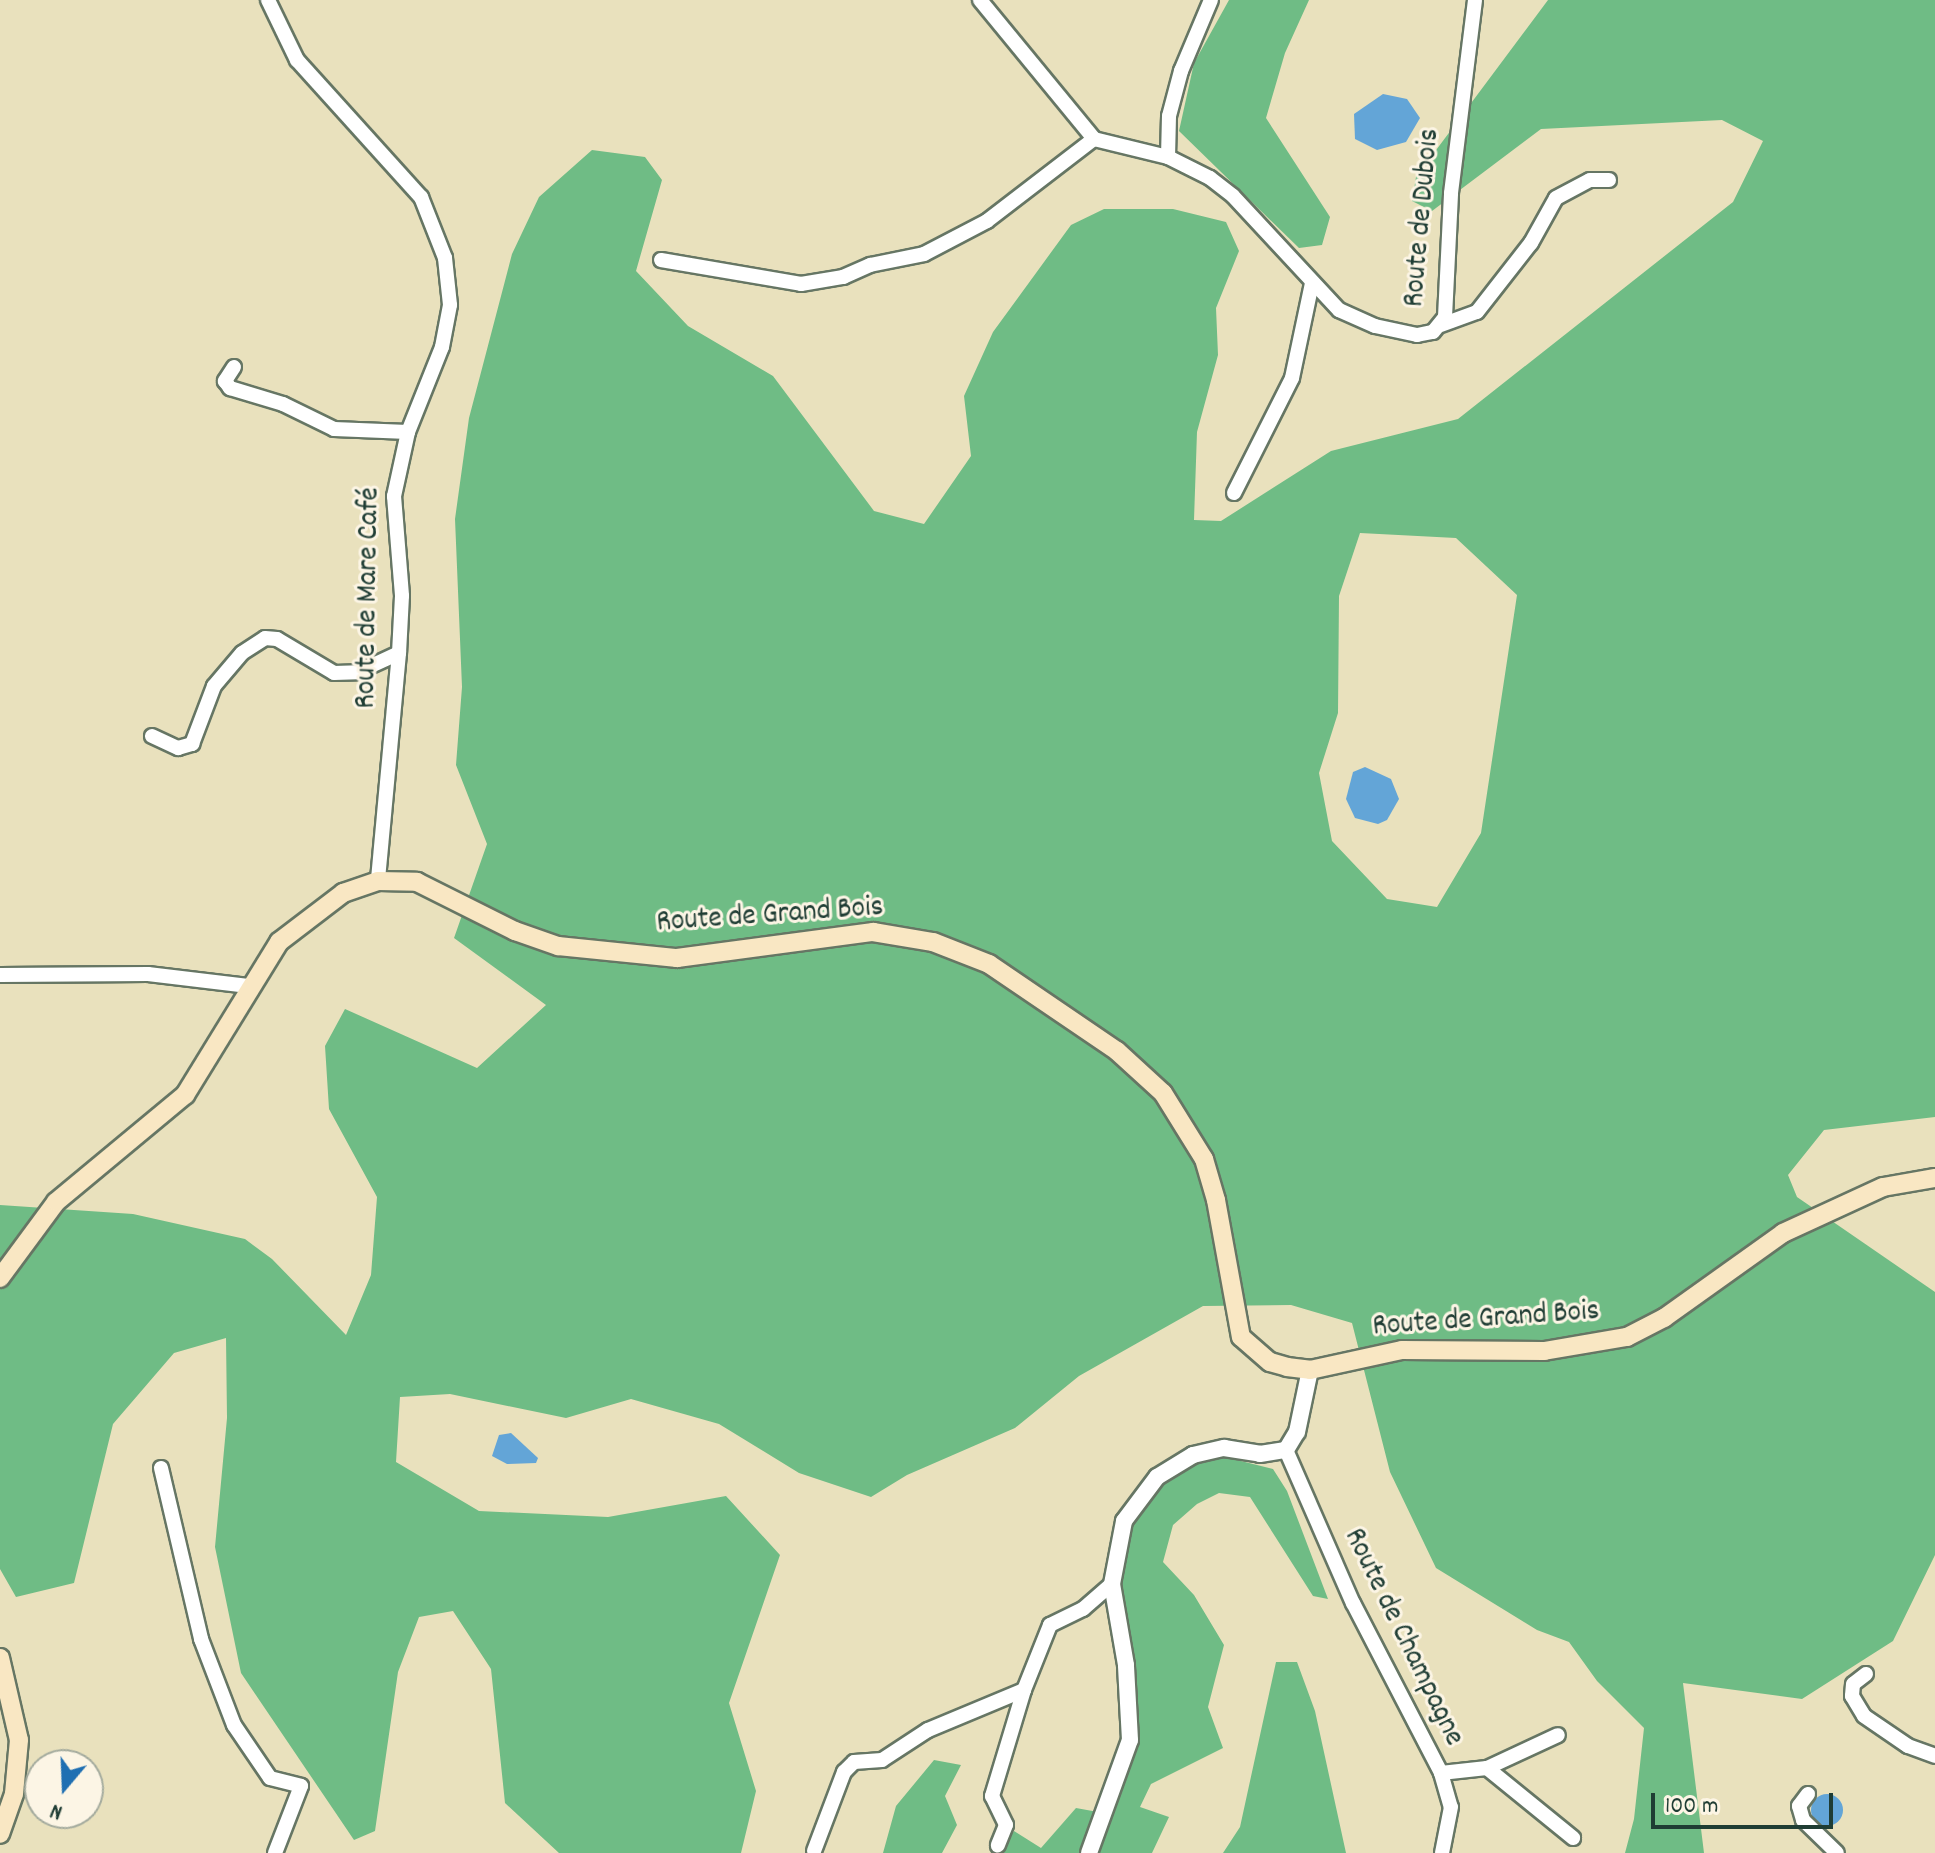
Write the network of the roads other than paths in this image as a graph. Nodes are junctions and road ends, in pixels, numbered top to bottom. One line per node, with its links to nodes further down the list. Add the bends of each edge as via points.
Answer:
1 (268, 0): 12 (street, Route de Mare Café, via 297,60 421,197 445,258 450,305 442,347)
2 (980, 0): 5 (street)
3 (1211, 0): 6 (street, via 1181,71 1169,116)
4 (1475, 0): 10 (street, Route de Dubois)
5 (1094, 139): 6 (street, Route de Dubois); 8 (street, via 987,221 924,254 870,265 843,277 801,284)
6 (1168, 157): 9 (street, Route de Dubois, via 1233,196)
7 (1609, 180): 10 (street, via 1590,180 1556,198 1531,243 1477,312)
8 (661, 260)
9 (1312, 283): 10 (street, Route de Dubois, via 1339,310 1375,326 1417,335); 13 (street, via 1292,378)
10 (1441, 325)
11 (234, 367): 12 (street, via 225,381 230,388 283,404 334,429)
12 (408, 432): 14 (street, Route de Mare Café, via 394,496 402,596)
13 (1234, 493)
14 (399, 653): 15 (street, via 358,672 334,673 277,639 265,638 242,653 214,686 192,744 178,748); 16 (street, Route de Mare Café)
15 (152, 736)
16 (378, 881): 18 (main road, Route de Grand Bois, via 343,893 312,913 279,942); 21 (main road, Route de Grand Bois, via 417,882 515,931 558,946 677,958 873,932 933,942 989,964 1117,1051 1163,1093 1204,1159 1241,1337 1270,1362)
17 (0, 975): 18 (street, via 148,974)
18 (248, 986): 20 (main road, Route de Grand Bois, via 219,1048 185,1095 56,1202)
19 (1935, 1178): 21 (main road, Route de Grand Bois, via 1883,1187 1783,1233 1664,1318 1627,1337 1544,1351 1402,1350)
20 (0, 1278)
21 (1310, 1370): 22 (street, via 1297,1432)
22 (1286, 1450): 24 (street, via 1260,1454 1224,1448 1170,1467 1124,1521); 31 (street, Route de Champagne, via 1353,1603)
23 (161, 1468): 37 (street, via 196,1624 234,1725 270,1778 301,1786)
24 (1112, 1584): 27 (street, via 1083,1609 1050,1625); 38 (street, via 1126,1665 1130,1740)
25 (0, 1658): 33 (main road, via 19,1740 14,1794)
26 (1866, 1674): 29 (street, via 1853,1684 1854,1704 1885,1733)
27 (1024, 1690): 35 (street, via 992,1796 1006,1825); 36 (street, via 928,1730 882,1760 854,1762 844,1772)
28 (1558, 1735): 30 (street)
29 (1935, 1756)
30 (1487, 1768): 31 (street); 34 (street)
31 (1441, 1773): 39 (street, Route de Champagne, via 1451,1807)
32 (1808, 1794): 40 (street, via 1799,1806 1803,1820)
33 (0, 1834)
34 (1573, 1838)
35 (998, 1845)
36 (814, 1851)
37 (275, 1853)
38 (1089, 1853)
39 (1442, 1853)
40 (1837, 1853)

